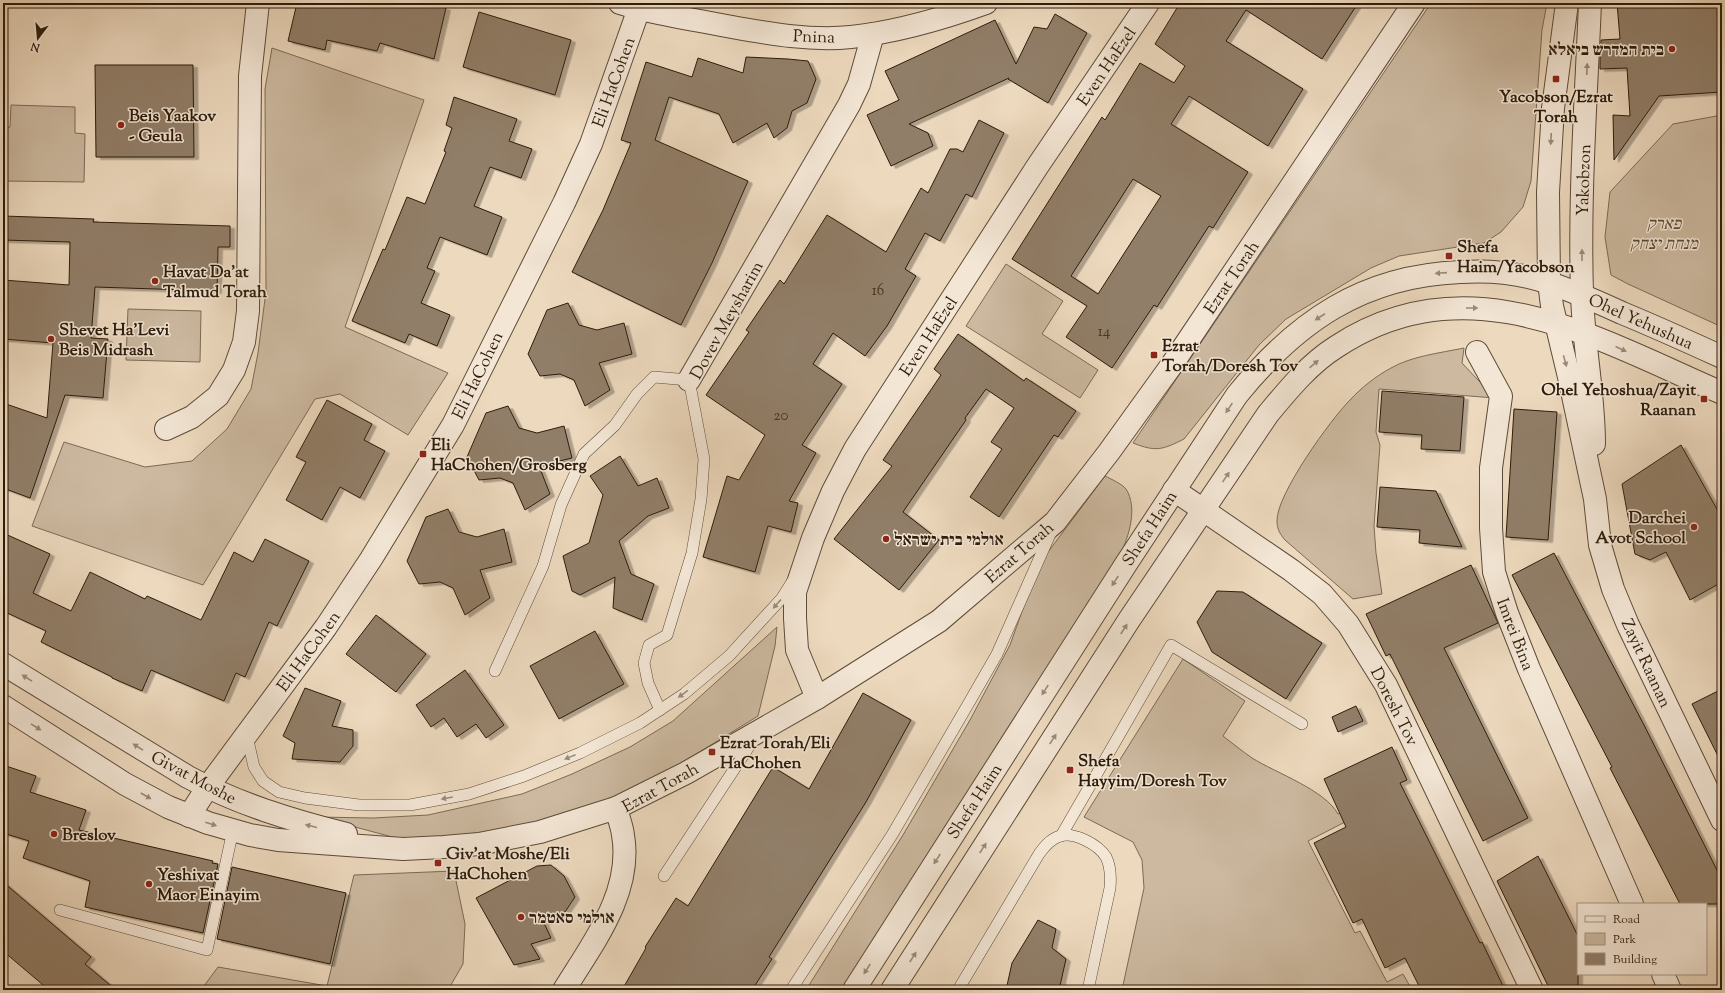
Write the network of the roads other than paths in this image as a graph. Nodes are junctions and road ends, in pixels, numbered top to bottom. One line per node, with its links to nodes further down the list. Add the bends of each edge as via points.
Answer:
1 (258, 3): 17 (street, via 250,76 248,311 244,342 234,370 218,396 192,417)
2 (986, 3): 8 (street, Pnina, via 941,19)
3 (1148, 3): 22 (street, Even HaEzel, via 1037,167 855,450 833,491)
4 (1414, 3): 21 (street, Ezrat Torah, via 1171,366)
5 (1567, 3): 9 (street, Yakobzon, one-way to 9, via 1553,108 1548,192)
6 (1590, 3): 10 (street, Yakobzon, one-way to 6, via 1582,190)
7 (634, 5): 8 (street, Pnina, via 805,38); 30 (street, Eli HaCohen, via 590,144 564,203 453,425 326,628)
8 (873, 34): 15 (street, Dovev Meysharim, via 859,84 850,105)
9 (1549, 282): 10 (street, Shefa Haim); 11 (street, Yakobzon); 18 (street, Shefa Haim, one-way to 18, via 1484,271 1437,273 1383,284 1337,306 1294,336 1254,374 1237,395)
10 (1582, 294): 12 (street, Yakobzon); 14 (street, Ohel Yehushua)
11 (1555, 323): 12 (street, Ohel Yehushua); 19 (street, Zayit Raanan, one-way to 19); 20 (street, Shefa Haim, one-way to 11, via 1268,414 1291,386 1336,347 1361,332 1420,311 1450,308 1510,311)
12 (1585, 334): 16 (street, Ohel Yehushua, one-way to 16); 19 (street, Zayit Raanan, via 1592,394)
13 (1477, 352): 39 (street, Imrei Bina, via 1501,396 1491,468 1494,572 1507,614 1529,669)
14 (1722, 357)
15 (689, 380): 24 (lane, via 654,377 637,394 615,425 584,454 561,504 543,566); 27 (lane, Dovev Meysharim, via 704,460 701,499 692,553 667,635 649,645 644,663 648,683)
16 (1722, 393)
17 (166, 429)
18 (1174, 490): 20 (street, Doresh Tov); 44 (street, Shefa Haim, one-way to 44)
19 (1595, 499): 34 (street, Zayit Raanan, via 1600,545 1613,589)
20 (1204, 509): 45 (street, Shefa Haim, one-way to 20, via 1125,627); 48 (street, Doresh Tov, via 1322,594 1348,624 1386,685)
21 (1055, 522): 25 (street, Ezrat Torah, via 939,621); 43 (lane, via 997,654 892,836)
22 (806, 560): 25 (street, Even HaEzel, via 795,592 797,650); 27 (lane, one-way to 27, via 782,598 729,656 684,694)
23 (3, 664): 31 (street, Givat Moshe, one-way to 23)
24 (495, 671)
25 (817, 698): 29 (street, Ezrat Torah)
26 (3, 706): 33 (street, Givat Moshe, one-way to 33, via 125,784)
27 (660, 710): 30 (lane, one-way to 30, via 580,753 524,776 469,794 410,805 359,805 279,792 263,781 254,767)
28 (1302, 724): 36 (lane, via 1171,645)
29 (760, 730): 32 (street, Ezrat Torah, via 686,773); 38 (lane)
30 (247, 736): 31 (street, Eli HaCohen)
31 (207, 788): 33 (street, Eli HaCohen); 37 (street, Givat Moshe, one-way to 31, via 293,821)
32 (616, 808): 37 (street, Givat Moshe, via 540,832 505,839); 42 (street, Ezrat Torah, via 623,835 624,854 619,892 608,917)
33 (189, 816): 35 (street, Givat Moshe, one-way to 35)
34 (1722, 820)
35 (233, 830): 37 (street, Givat Moshe, via 278,840); 40 (lane, via 206,950)
36 (1060, 836): 46 (lane, via 1047,844 1039,854); 47 (lane, via 1081,839 1094,846 1106,857 1110,871 1110,888)
37 (403, 849)
38 (664, 876)
39 (1632, 903)
40 (60, 910)
41 (1663, 975): 49 (street)
42 (564, 990)
43 (791, 990)
44 (854, 990)
45 (892, 990)
46 (958, 990)
47 (1088, 990)
48 (1532, 990)
49 (1670, 990)

